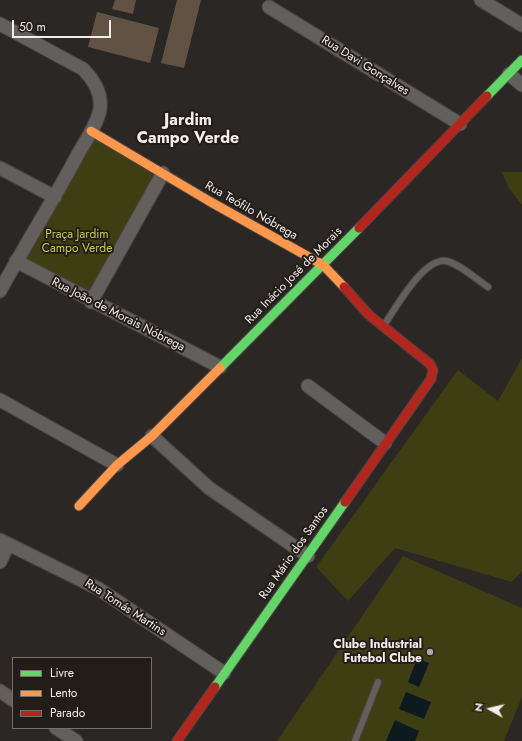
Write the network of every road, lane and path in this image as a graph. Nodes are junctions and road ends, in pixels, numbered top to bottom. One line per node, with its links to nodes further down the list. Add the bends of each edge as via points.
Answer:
1 (481, 0): 4 (street)
2 (270, 7): 8 (street, Rua Davi Gonçalves)
3 (0, 24): 9 (street, via 83,69 92,78 100,98 100,110)
4 (522, 24)
5 (522, 60): 6 (street, Rua Inácio José de Morais)
6 (509, 74): 7 (street); 8 (street, Rua Inácio José de Morais)
7 (522, 84)
8 (460, 124): 14 (street, Rua Inácio José de Morais)
9 (91, 131): 11 (street, Rua Teófilo Nóbrega); 12 (street)
10 (0, 168): 12 (street)
11 (163, 173): 14 (street, Rua Teófilo Nóbrega); 17 (street)
12 (54, 198): 13 (street)
13 (16, 262): 16 (street); 17 (street, Rua João de Morais Nóbrega)
14 (323, 265): 18 (street, Rua Teófilo Nóbrega, via 368,315); 19 (street, Rua Inácio José de Morais)
15 (488, 288): 18 (lane, via 457,266 437,262 420,274)
16 (0, 291)
17 (92, 302): 19 (street, Rua João de Morais Nóbrega)
18 (384, 326): 20 (street, Rua Teófilo Nóbrega, via 430,364 433,370)
19 (220, 367): 23 (street, Rua Inácio José de Morais)
20 (431, 379): 24 (street, Rua Mário dos Santos)
21 (308, 386): 24 (street)
22 (0, 400): 25 (street)
23 (152, 436): 25 (street, Rua Inácio José de Morais); 28 (street, via 209,488)
24 (385, 444): 28 (street, Rua Mário dos Santos)
25 (117, 465): 26 (street, Rua Inácio José de Morais)
26 (80, 506)
27 (4, 542): 29 (street); 30 (street, Rua Tomás Martins, via 99,589)
28 (308, 556): 30 (street, Rua Mário dos Santos)
29 (0, 562)
30 (224, 673): 36 (street, Rua Mário dos Santos)
31 (378, 682): 37 (lane)
32 (0, 691): 33 (street)
33 (12, 699)
34 (58, 729): 35 (street)
35 (76, 741)
36 (177, 741)
37 (355, 741)

